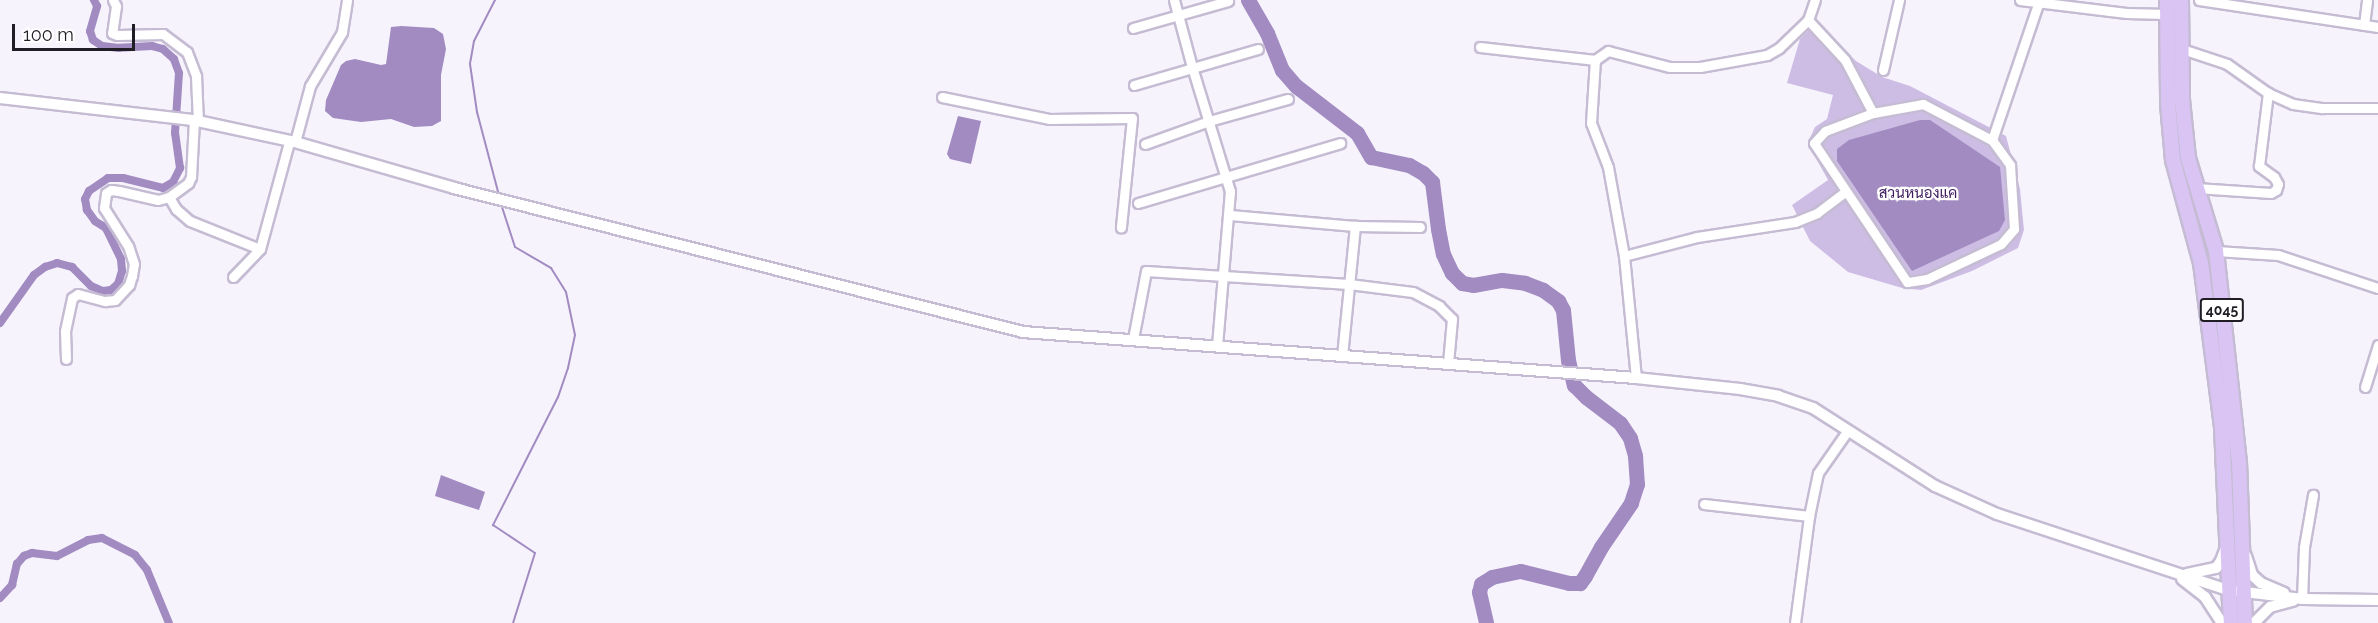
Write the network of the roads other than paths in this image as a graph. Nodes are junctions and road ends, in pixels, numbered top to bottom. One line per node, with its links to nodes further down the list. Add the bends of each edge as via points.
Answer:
1 (113, 0): 31 (street, via 116,6 112,33 163,34 187,52 196,76)
2 (347, 0): 34 (street, via 342,32 310,86)
3 (1174, 0): 13 (street)
4 (1815, 0): 14 (street)
5 (1899, 0): 23 (street)
6 (2020, 0): 11 (street)
7 (2181, 0): 20 (main road, 4045)
8 (2199, 0): 15 (street)
9 (2367, 0): 15 (street)
10 (1228, 1): 13 (street)
11 (2038, 4): 12 (street, via 2126,13); 33 (street)
12 (2167, 7): 66 (main road, 4045, via 2173,160 2201,263 2222,428)
13 (1178, 13): 17 (street); 22 (street)
14 (1808, 20): 21 (street, via 1779,48 1738,62 1670,67 1608,51); 30 (street, via 1845,60)
15 (2364, 25): 16 (street)
16 (2378, 27)
17 (1133, 28)
18 (1480, 48): 21 (street)
19 (1258, 49): 22 (street)
20 (2182, 50): 25 (street, via 2228,64); 38 (main road, 4045, via 2184,123)
21 (1595, 60): 48 (street, via 1591,123 1608,167)
22 (1192, 67): 24 (street); 32 (street)
23 (1883, 70)
24 (1134, 85)
25 (2268, 93): 29 (street, via 2293,104); 38 (street, via 2259,166 2274,177 2276,190 2271,193)
26 (942, 97): 44 (street, via 1049,119 1132,118)
27 (0, 99): 31 (street)
28 (1288, 99): 32 (street)
29 (2378, 108)
30 (1873, 113): 33 (street, via 1923,104); 39 (street, via 1825,131 1814,143)
31 (195, 121): 34 (street); 40 (street, via 191,177)
32 (1209, 121): 36 (street); 37 (street)
33 (1992, 140): 39 (street, via 2010,165 2014,230 2001,244 1927,279 1907,282)
34 (292, 142): 46 (street); 53 (street, via 481,195 1023,332)
35 (1340, 143): 37 (street)
36 (1145, 144)
37 (1225, 177): 41 (street); 42 (street, via 1230,191)
38 (2196, 188): 47 (main road, 4045)
39 (1845, 192): 48 (street, via 1817,213 1795,222 1697,237)
40 (169, 197): 46 (street, via 190,221); 57 (street, via 158,200 119,191 106,193 104,208 128,246 134,264 132,276 115,300 78,294 72,298 65,331)
41 (1138, 203)
42 (1230, 215): 43 (street); 50 (street)
43 (1355, 226): 45 (street); 51 (street)
44 (1121, 227)
45 (1420, 227)
46 (260, 249): 49 (street)
47 (2216, 251): 52 (street, via 2278,255); 65 (main road, 4045, via 2239,462)
48 (1624, 256): 59 (street)
49 (233, 277)
50 (1223, 277): 51 (street); 53 (street, via 1146,271); 54 (street)
51 (1349, 284): 56 (street); 58 (street, via 1413,292 1439,306 1452,319)
52 (2378, 288)
53 (1133, 339): 54 (street)
54 (1217, 345): 56 (street)
55 (2378, 345): 60 (street)
56 (1342, 356): 58 (street)
57 (66, 358)
58 (1448, 363): 59 (street)
59 (1636, 378): 61 (street, via 1778,396 1813,408)
60 (2365, 387)
61 (1848, 430): 64 (street, via 1818,473); 67 (street, via 1935,486 1997,514)
62 (2313, 495): 70 (street, via 2304,547)
63 (1704, 504): 64 (street)
64 (1809, 516): 72 (street)
65 (2241, 526): 69 (main road, 4045); 70 (street, via 2252,575 2272,589)
66 (2226, 537): 67 (street, via 2224,555 2216,568 2193,574); 68 (main road, 4045)
67 (2172, 573): 68 (street); 73 (street, via 2205,597)
68 (2229, 590): 69 (street); 74 (main road, 4045)
69 (2243, 593): 70 (street); 75 (main road, 4045)
70 (2302, 598): 71 (street); 76 (street, via 2270,607)
71 (2378, 600)
72 (1795, 623)
73 (2222, 623)
74 (2231, 623)
75 (2245, 623)
76 (2254, 623)

